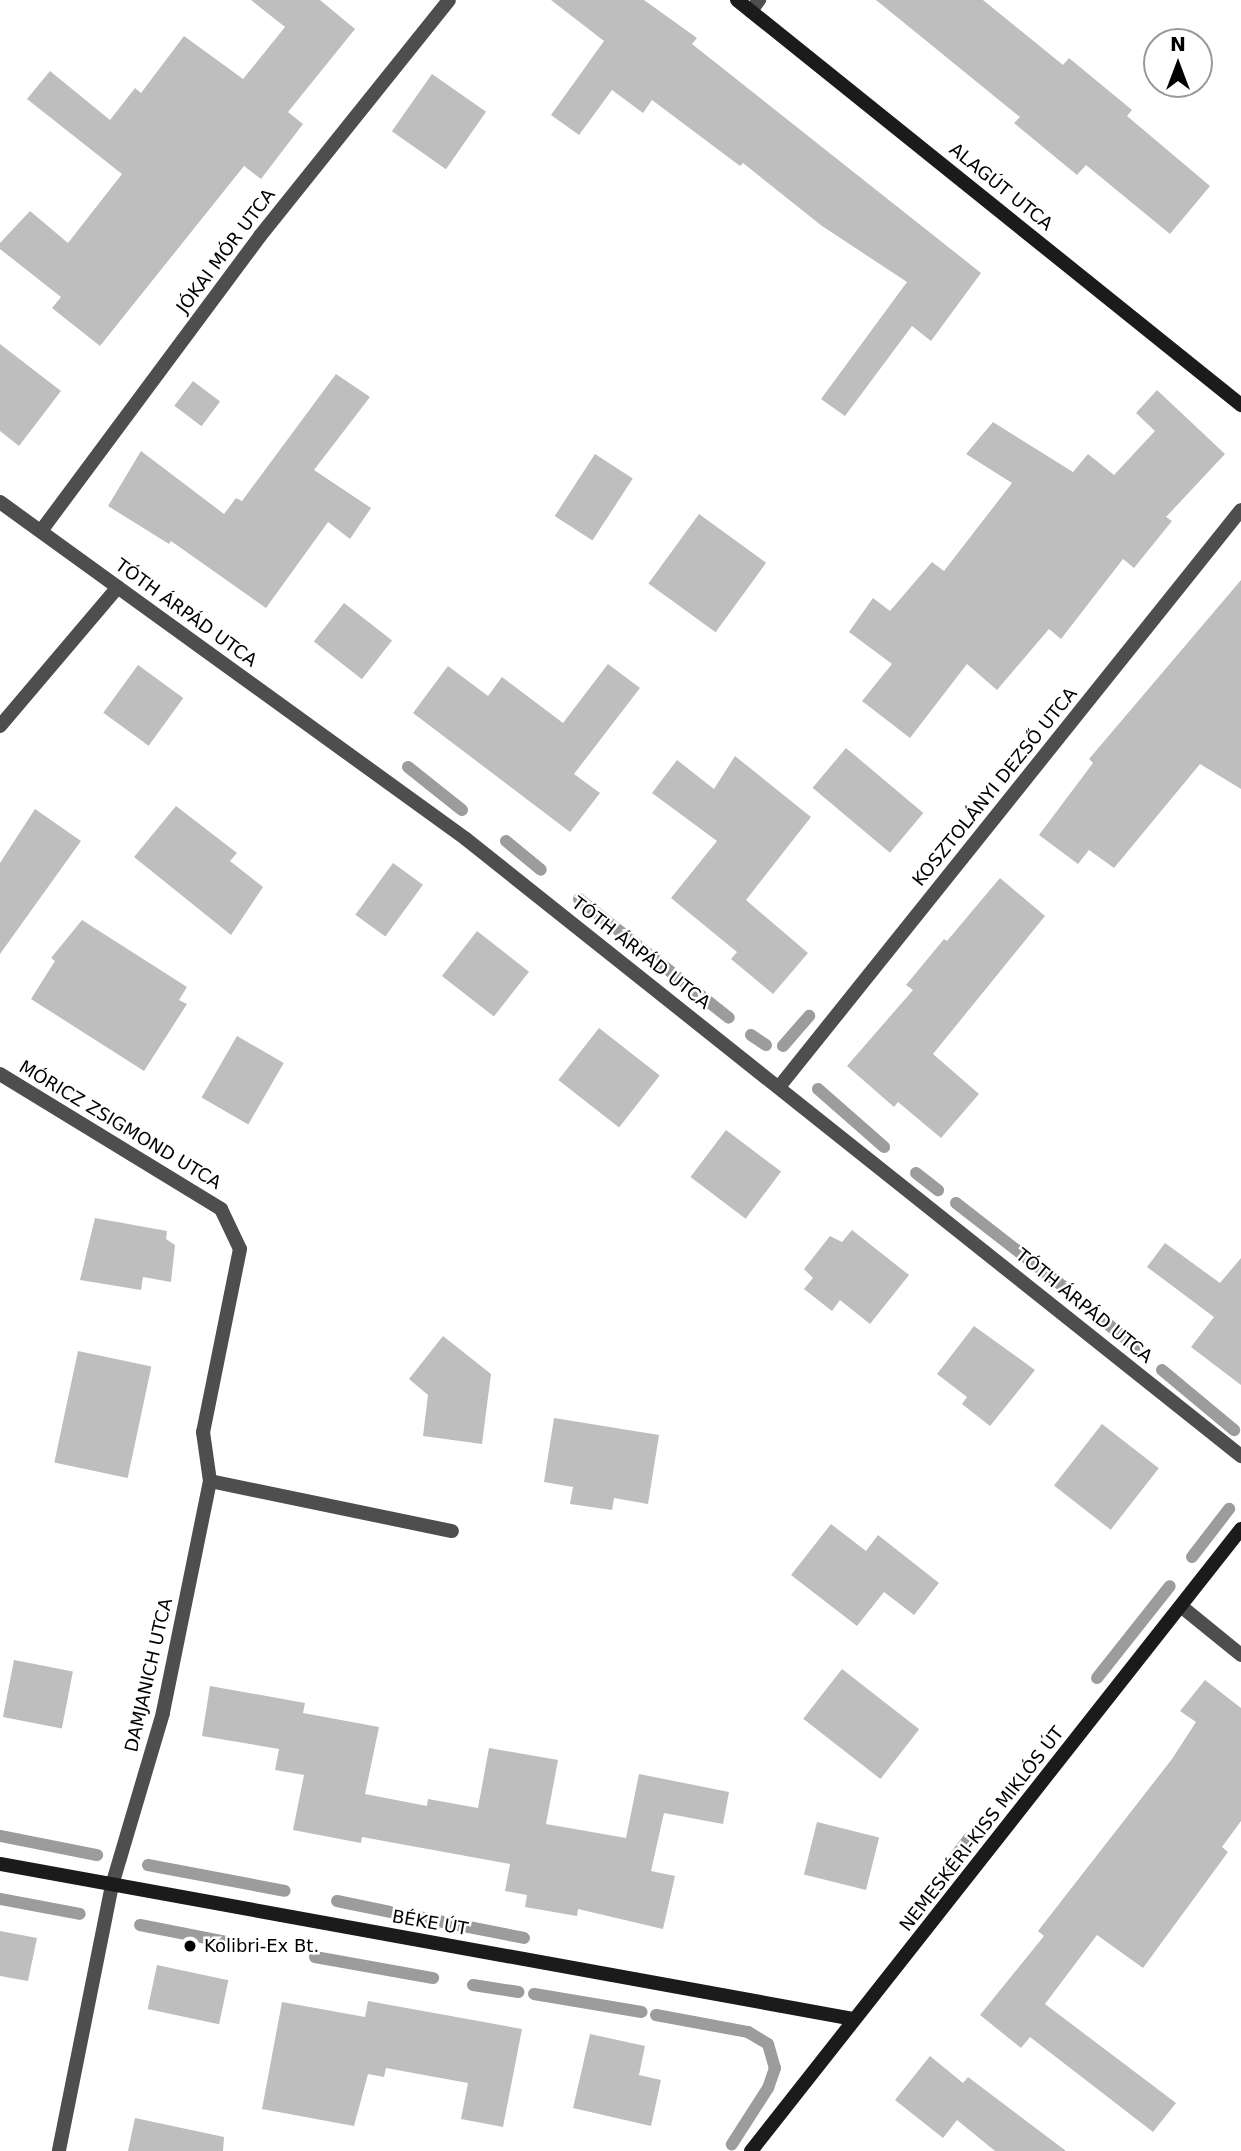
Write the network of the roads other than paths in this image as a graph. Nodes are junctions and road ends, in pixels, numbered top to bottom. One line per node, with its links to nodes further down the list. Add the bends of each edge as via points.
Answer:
1 (449, 0): 7 (street, JÓKAI MÓR UTCA, via 260,236)
2 (737, 0): 3 (street, ALAGÚT UTCA)
3 (755, 6): 4 (street, ALAGÚT UTCA)
4 (1241, 405)
5 (0, 502): 7 (street, TÓTH ÁRPÁD UTCA)
6 (1241, 510): 11 (street, KOSZTOLÁNYI DEZSŐ UTCA)
7 (41, 531): 8 (street, TÓTH ÁRPÁD UTCA)
8 (118, 587): 9 (street); 11 (street, TÓTH ÁRPÁD UTCA, via 467,839)
9 (0, 726)
10 (0, 1074): 12 (street, MÓRICZ ZSIGMOND UTCA)
11 (779, 1087): 13 (street, TÓTH ÁRPÁD UTCA)
12 (221, 1209): 14 (street, DAMJANICH UTCA, via 240,1250 203,1432)
13 (1241, 1456)
14 (210, 1481): 16 (street); 20 (street, DAMJANICH UTCA, via 163,1713)
15 (1241, 1529): 17 (street, NEMESKÉRI-KISS MIKLÓS ÚT)
16 (452, 1531)
17 (1182, 1608): 18 (street); 21 (street, NEMESKÉRI-KISS MIKLÓS ÚT)
18 (1241, 1655)
19 (0, 1864): 20 (street, BÉKE ÚT)
20 (112, 1885): 21 (street, BÉKE ÚT); 22 (street, DAMJANICH UTCA)
21 (854, 2019): 23 (street, NEMESKÉRI-KISS MIKLÓS ÚT)
22 (59, 2151)
23 (751, 2151)

